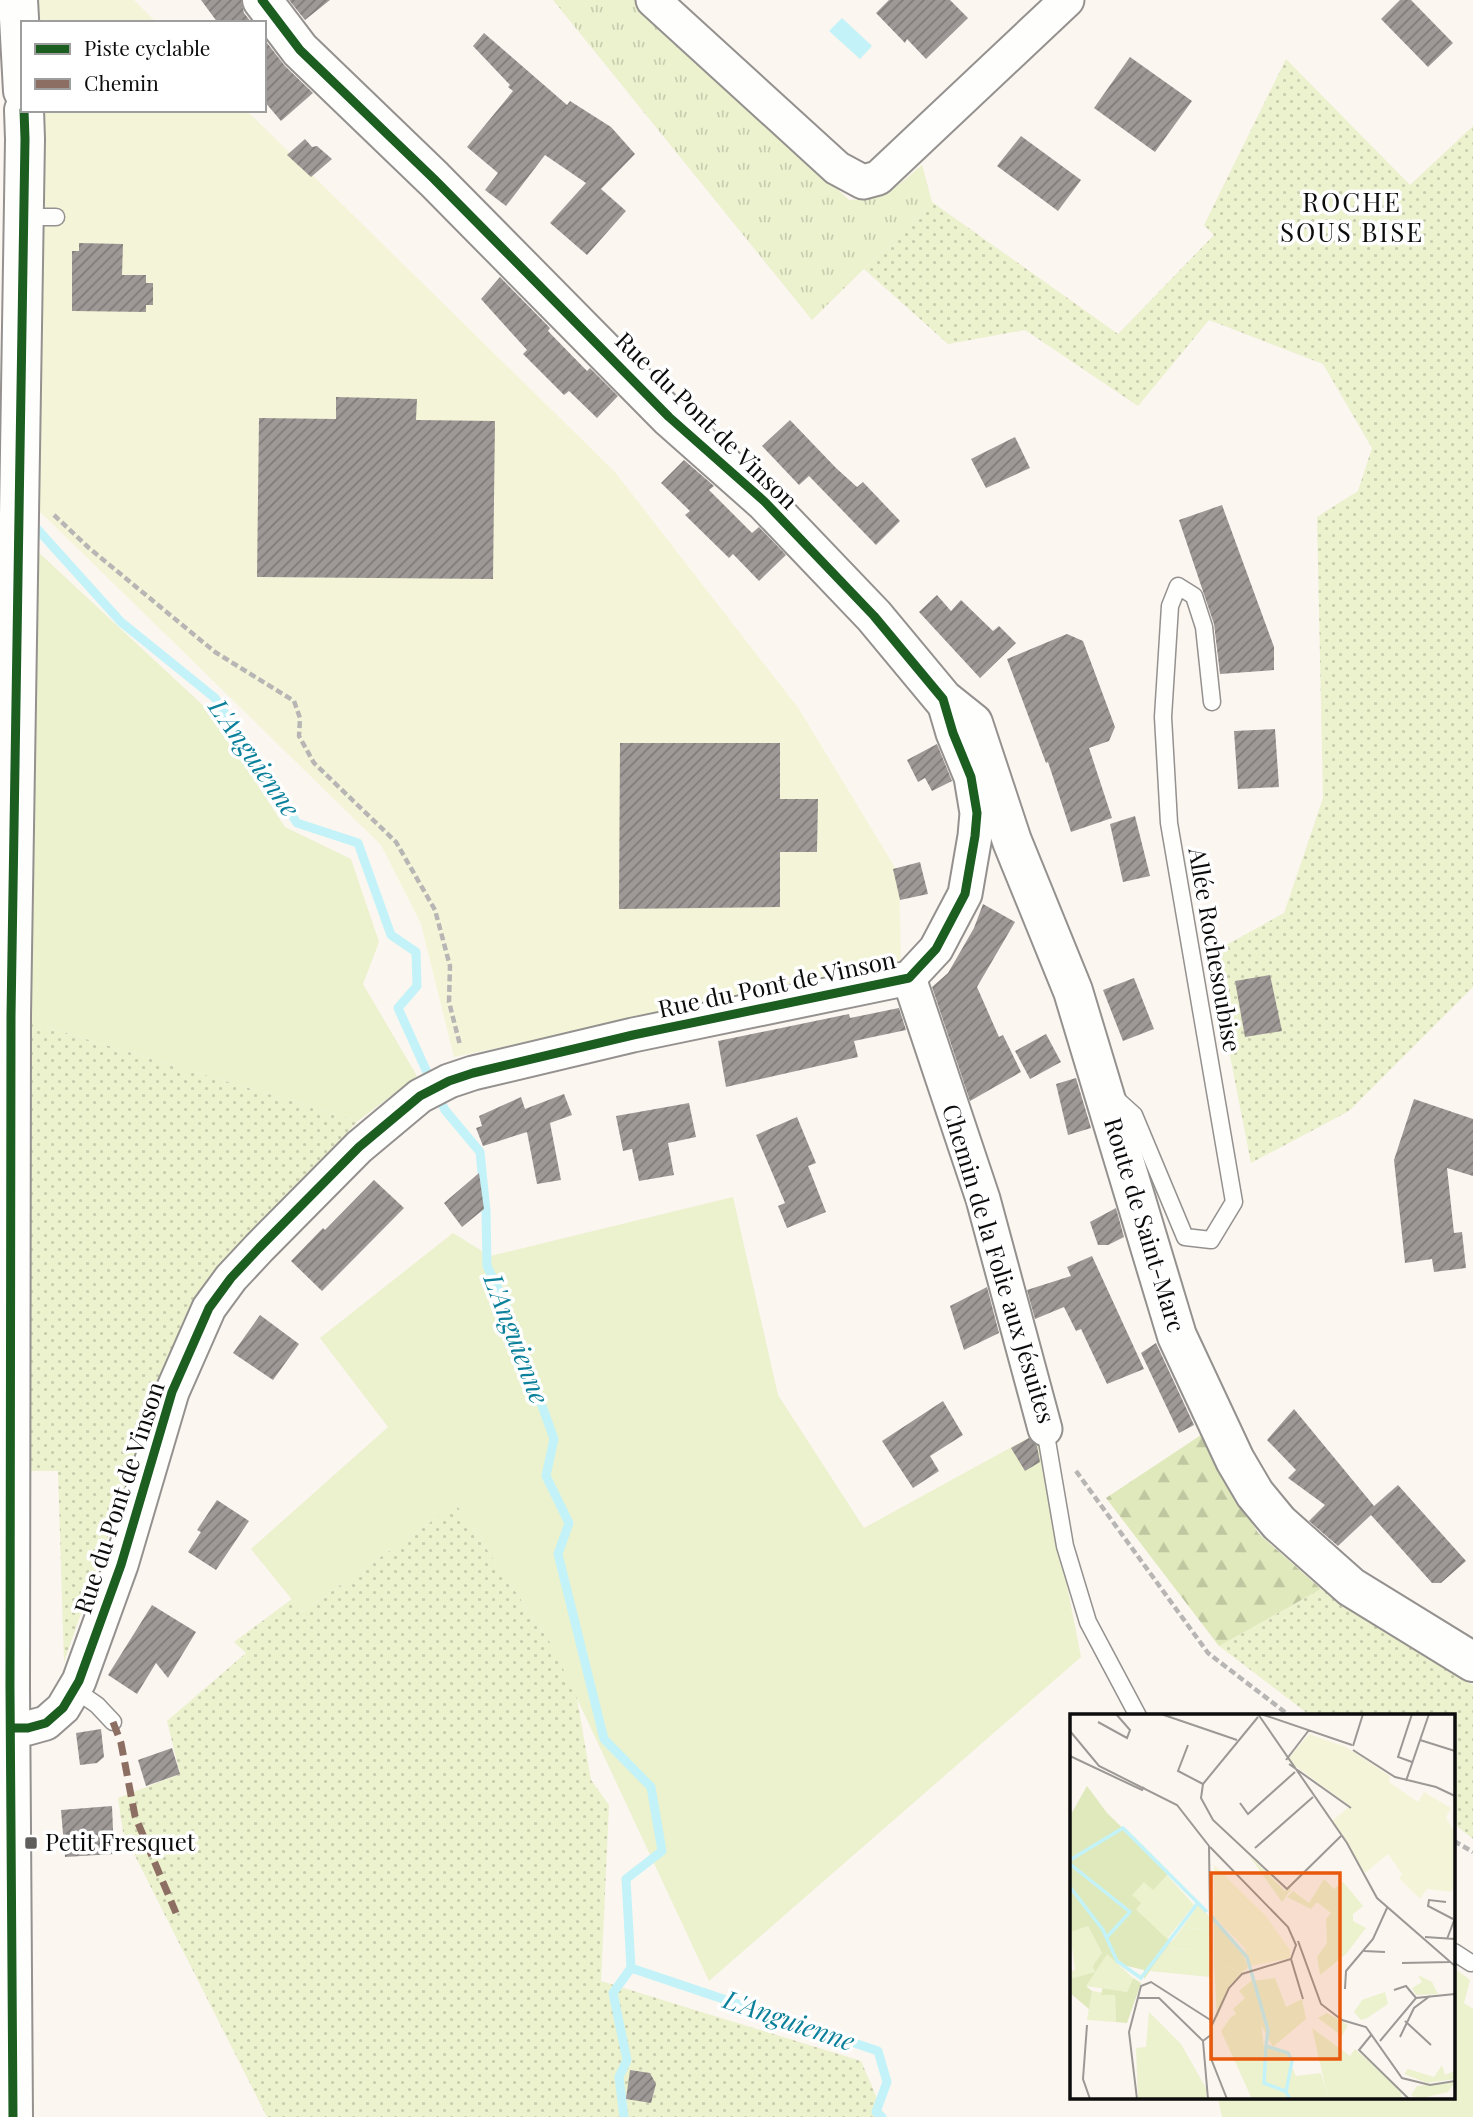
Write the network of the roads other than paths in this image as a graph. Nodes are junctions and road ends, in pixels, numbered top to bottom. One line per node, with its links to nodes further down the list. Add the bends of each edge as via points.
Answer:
1 (18, 0): 5 (street)
2 (262, 0): 7 (street, Rue du Pont de Vinson, via 300,50 434,178 669,417 765,502 874,615)
3 (653, 0): 4 (street, via 837,168 863,181 878,178)
4 (1066, 0)
5 (21, 32)
6 (24, 112): 13 (street, via 40,217 16,351 20,484)
7 (943, 699): 9 (street, Rue du Pont de Vinson, via 971,777 975,836 964,894 936,949); 10 (street, Route de Saint-Marc, via 973,723 1012,841 1073,991)
8 (1212, 702): 10 (lane, Allée Rochesoubise, via 1204,627 1194,596 1178,586 1170,606 1163,717 1169,823 1234,1202 1211,1240 1185,1237 1134,1115)
9 (909, 978): 11 (street, Chemin de la Folie aux Jésuites, via 983,1199); 14 (street, Rue du Pont de Vinson, via 633,1035 461,1077 420,1096 359,1147 259,1248 209,1308 172,1392 121,1565)
10 (1101, 1086): 12 (street, Route de Saint-Marc, via 1177,1336 1255,1494 1279,1523 1351,1587)
11 (1045, 1429): 15 (lane, via 1065,1546 1088,1622)
12 (1473, 1662)
13 (5, 1687): 17 (street)
14 (75, 1689): 16 (lane); 17 (street, Rue du Pont de Vinson, via 46,1723)
15 (1137, 1714)
16 (113, 1723)
17 (11, 1728): 18 (street)
18 (6, 1830): 21 (street)
19 (1456, 1953): 20 (lane)
20 (1471, 1964)
21 (13, 2117)

